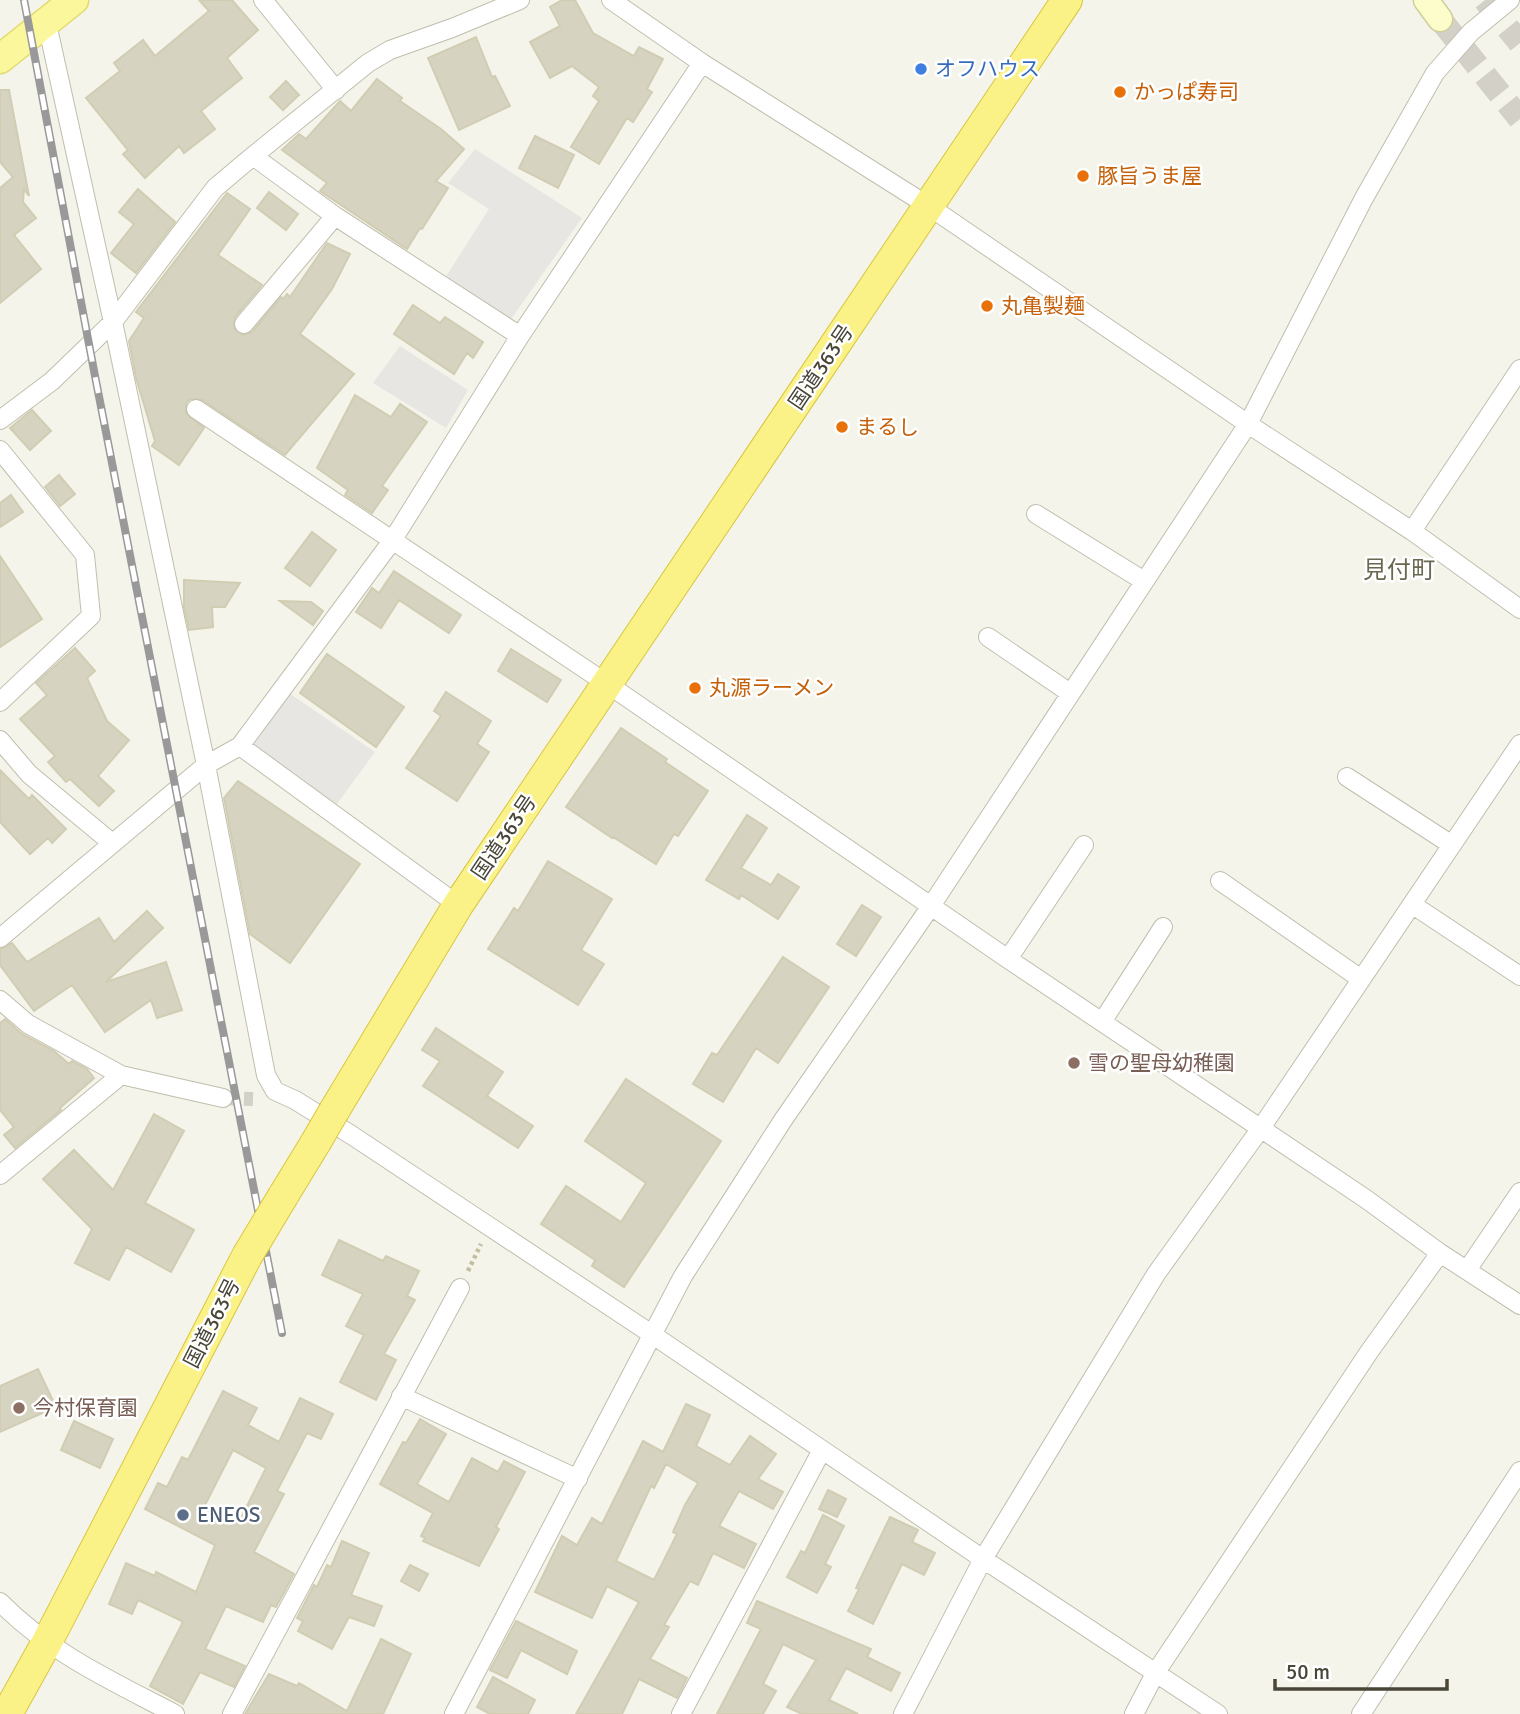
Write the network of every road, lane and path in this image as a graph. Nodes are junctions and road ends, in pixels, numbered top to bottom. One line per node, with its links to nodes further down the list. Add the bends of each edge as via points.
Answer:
1 (74, 0): 7 (main road)
2 (263, 0): 10 (street)
3 (520, 0): 10 (street, via 390,50)
4 (611, 0): 9 (street)
5 (1067, 0): 12 (highway, 国道363号)
6 (1510, 0): 20 (street, via 1471,32 1435,73 1364,198)
7 (47, 24): 8 (main road); 14 (street)
8 (0, 59)
9 (702, 63): 12 (street); 16 (street)
10 (336, 90): 11 (street)
11 (253, 156): 13 (street); 14 (street, via 215,188)
12 (930, 207): 20 (street); 28 (highway, 国道363号)
13 (335, 216): 15 (street); 16 (street)
14 (113, 322): 19 (street, via 52,382); 34 (street)
15 (244, 324)
16 (520, 336): 24 (street)
17 (1520, 369): 23 (street)
18 (196, 409): 24 (street)
19 (0, 420)
20 (1248, 424): 23 (street); 25 (street)
21 (0, 450): 30 (street, via 85,555 91,616)
22 (1036, 514): 25 (street)
23 (1412, 531): 26 (street)
24 (392, 541): 28 (street); 33 (street)
25 (1144, 581): 29 (street)
26 (1520, 609)
27 (988, 637): 29 (street)
28 (606, 683): 40 (highway, 国道363号); 42 (street)
29 (1070, 693): 42 (street)
30 (0, 702)
31 (0, 740): 36 (street, via 29,774)
32 (1520, 744): 38 (street)
33 (240, 746): 34 (street); 40 (street)
34 (206, 765): 36 (street); 60 (street, via 266,1075 275,1091 353,1136)
35 (1347, 777): 38 (street)
36 (112, 843): 44 (street)
37 (1084, 845): 45 (street)
38 (1452, 845): 41 (street)
39 (1220, 881): 47 (street)
40 (458, 905): 67 (highway, 国道363号, bridge, via 247,1256)
41 (1413, 905): 46 (street); 47 (street)
42 (931, 906): 45 (street); 60 (street, via 776,1131 683,1276)
43 (1163, 927): 49 (street)
44 (0, 938)
45 (1008, 959): 49 (street)
46 (1520, 976)
47 (1361, 979): 52 (street)
48 (0, 1000): 50 (street, via 28,1024)
49 (1102, 1022): 52 (street)
50 (121, 1075): 51 (street); 53 (street)
51 (223, 1098)
52 (1261, 1128): 56 (street); 65 (street, via 1156,1274)
53 (0, 1175)
54 (1520, 1192): 57 (street)
55 (482, 1242): 58 (path)
56 (1440, 1253): 57 (street); 68 (street)
57 (1467, 1270): 59 (street)
58 (460, 1288): 61 (street)
59 (1520, 1305)
60 (653, 1335): 62 (street); 64 (street)
61 (401, 1396): 64 (street); 71 (street)
62 (822, 1450): 65 (street); 73 (street)
63 (1520, 1471): 77 (street)
64 (578, 1479): 72 (street)
65 (983, 1559): 68 (street); 74 (street)
66 (0, 1602): 67 (street)
67 (47, 1642): 69 (highway, 国道363号); 70 (street, via 70,1659)
68 (1156, 1672): 75 (street); 76 (street)
69 (7, 1714)
70 (175, 1714)
71 (232, 1714)
72 (454, 1714)
73 (681, 1714)
74 (903, 1714)
75 (1134, 1714)
76 (1217, 1714)
77 (1361, 1714)

